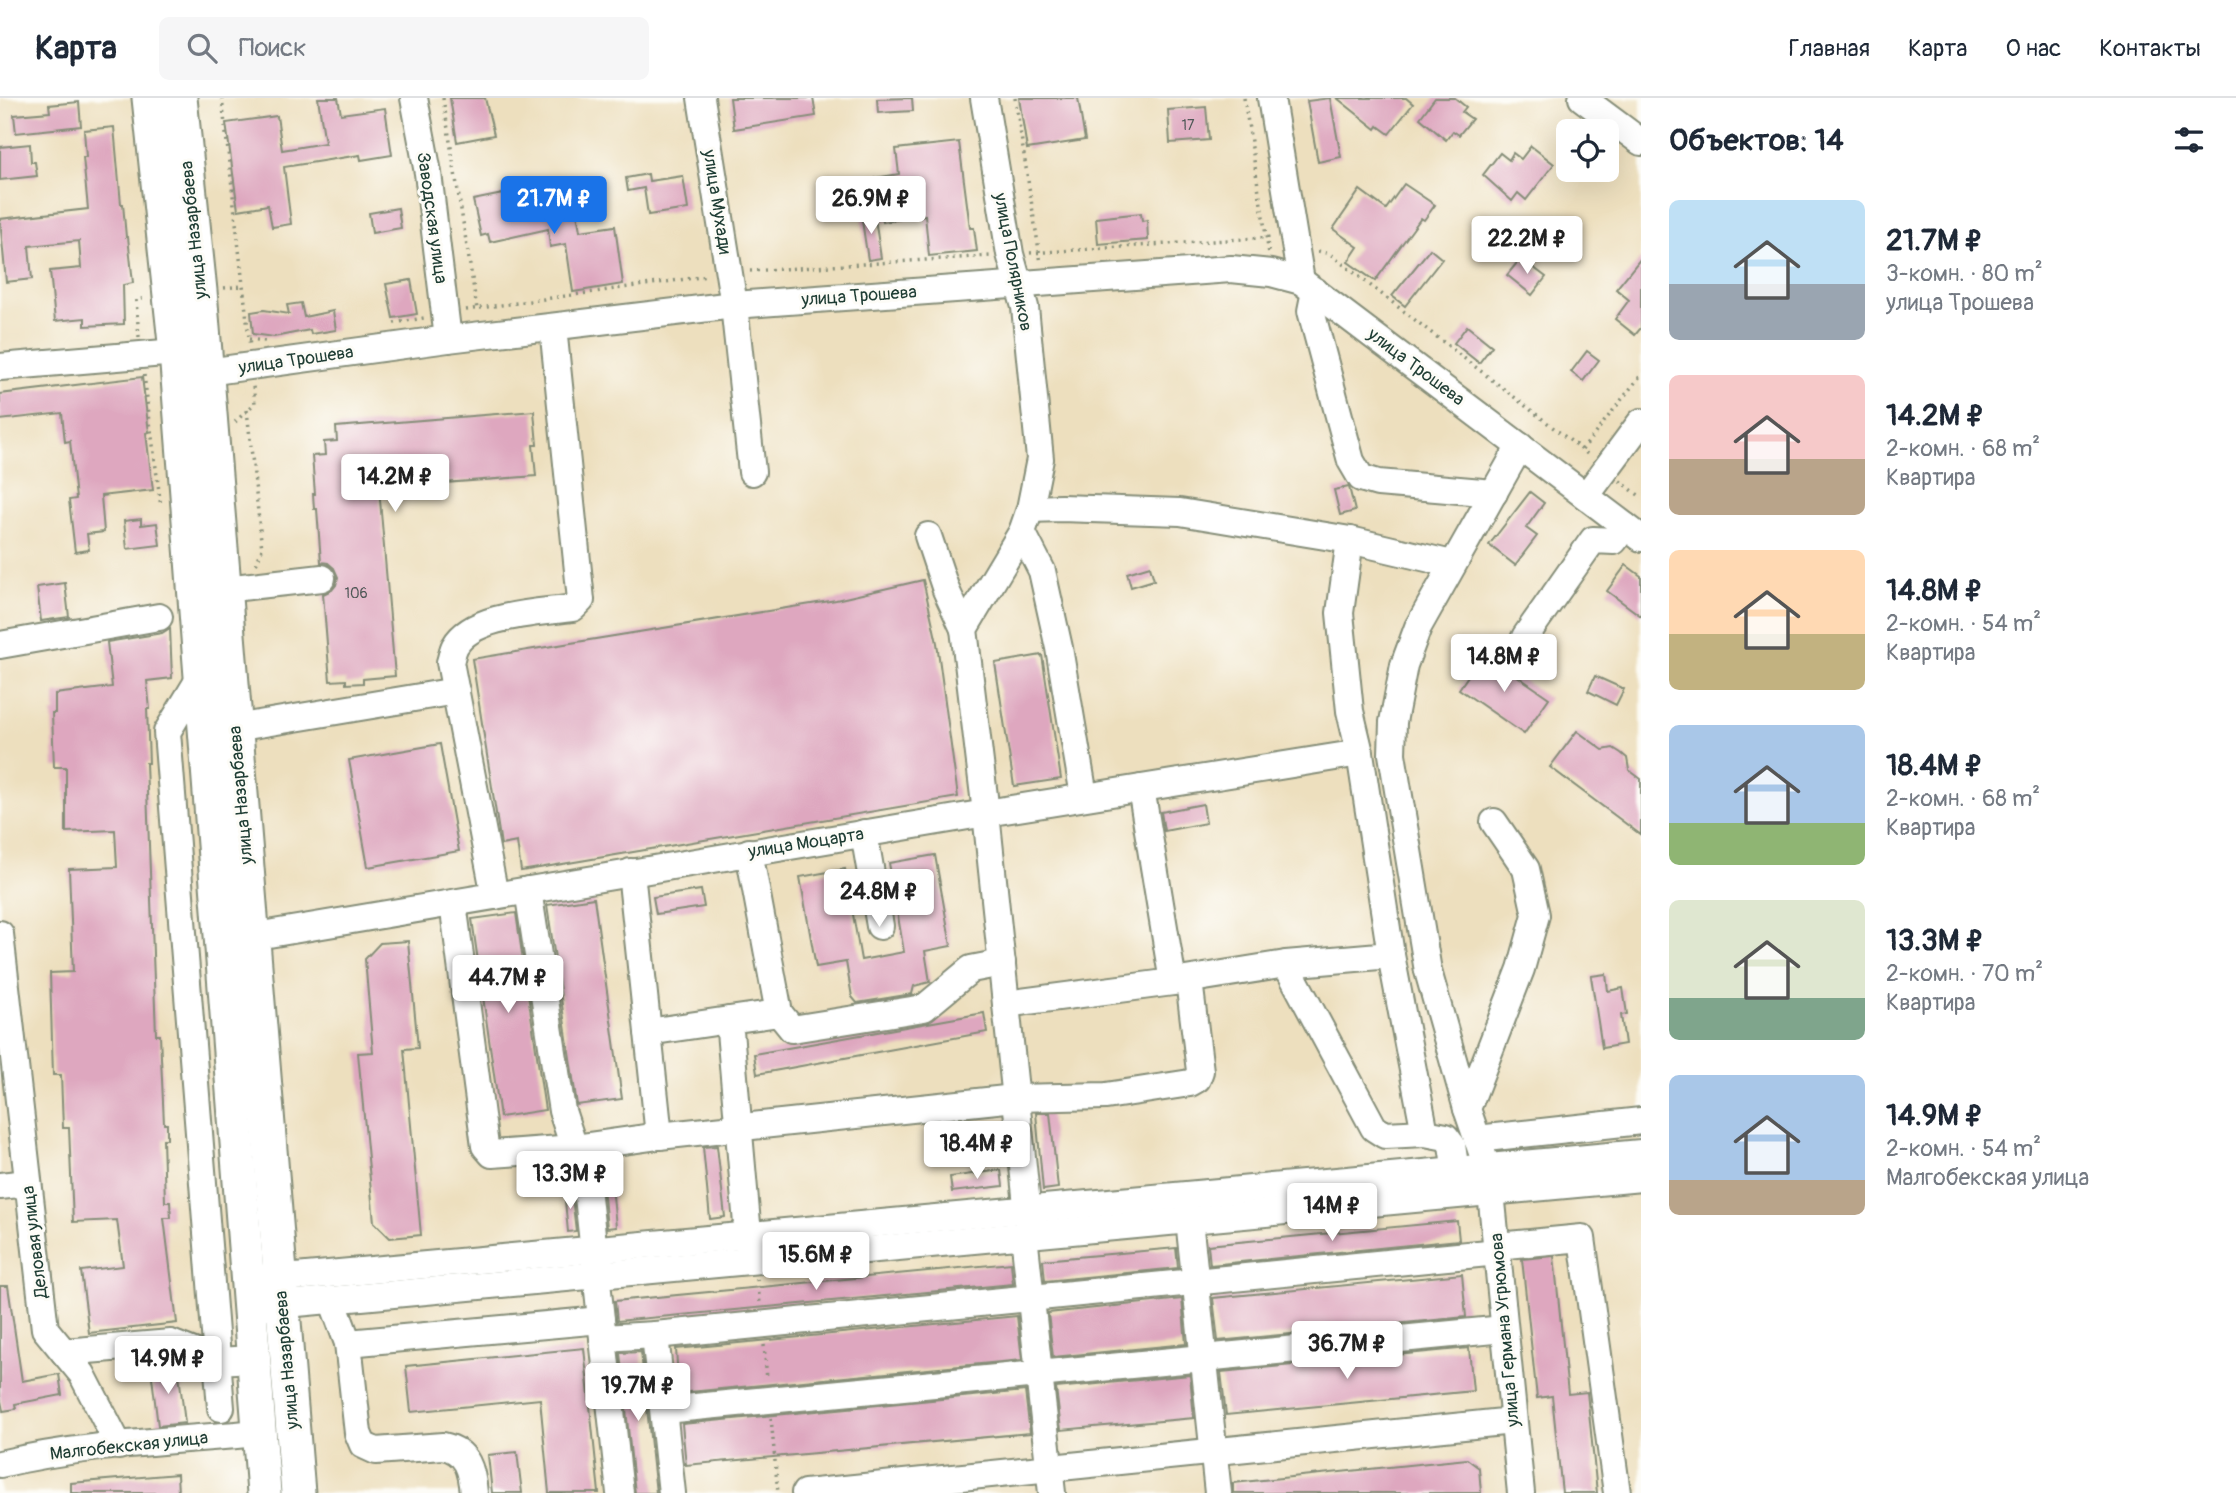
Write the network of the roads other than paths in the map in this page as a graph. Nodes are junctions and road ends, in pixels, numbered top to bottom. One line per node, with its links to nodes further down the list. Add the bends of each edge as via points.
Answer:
1 (149, 98): 14 (main road, улица Назарбаева)
2 (180, 98): 16 (main road, улица Назарбаева)
3 (414, 98): 13 (street, Заводская улица)
4 (701, 98): 11 (street, улица Мухади)
5 (984, 98): 9 (street, улица Полярников, via 1010,254)
6 (1271, 98): 10 (street)
7 (1583, 98): 8 (street)
8 (1641, 142)
9 (1031, 283): 10 (street, улица Трошева, via 1231,269 1270,273); 11 (street, улица Трошева); 22 (street, улица Полярников, via 1025,307 1040,459)
10 (1308, 286): 18 (street, улица Трошева); 20 (street, via 1351,461 1361,478)
11 (734, 305): 12 (street, улица Трошева); 19 (street, улица Мухади)
12 (553, 327): 13 (street, улица Трошева); 34 (street, via 581,600 573,608 496,620 463,636 450,662)
13 (448, 339): 16 (street, улица Трошева)
14 (176, 352): 15 (street); 16 (street); 33 (main road, улица Назарбаева)
15 (0, 367)
16 (207, 372): 28 (main road, улица Назарбаева)
17 (1641, 422): 21 (street)
18 (1520, 446): 20 (street, улица Германа Угрюмова); 21 (street, улица Трошева)
19 (752, 472)
20 (1494, 493): 26 (street, улица Германа Угрюмова)
21 (1586, 496): 23 (street, улица Трошева)
22 (1026, 520): 25 (street, via 1061,508 1180,512); 30 (street, улица Полярников); 38 (street, via 1059,648)
23 (1633, 532): 31 (street, via 1614,541 1593,540)
24 (928, 536): 30 (street)
25 (1350, 540): 26 (street); 36 (street, via 1340,612 1350,711)
26 (1452, 564): 62 (street, улица Германа Угрюмова, via 1418,627 1404,665 1392,754 1428,971)
27 (322, 578): 28 (street)
28 (235, 587): 35 (main road, улица Назарбаева)
29 (159, 617): 32 (street)
30 (964, 629): 40 (street)
31 (1525, 637)
32 (0, 645)
33 (201, 676): 39 (main road, улица Назарбаева); 42 (street, via 167,732)
34 (456, 691): 35 (street); 47 (street)
35 (235, 728): 51 (main road, улица Назарбаева)
36 (1360, 753): 37 (street, улица Моцарта); 52 (street)
37 (1141, 788): 38 (street, улица Моцарта); 55 (street)
38 (1084, 796): 40 (street, улица Моцарта)
39 (210, 800): 42 (street); 51 (main road, улица Назарбаева)
40 (986, 813): 43 (street, улица Моцарта); 53 (street)
41 (1493, 822): 62 (street, via 1526,869 1536,915 1521,969)
42 (173, 823): 77 (street)
43 (864, 833): 44 (street, улица Моцарта); 49 (street)
44 (749, 852): 45 (street, улица Моцарта); 57 (street)
45 (631, 872): 46 (street, улица Моцарта); 60 (street)
46 (528, 890): 47 (street, улица Моцарта); 68 (street, via 562,1111)
47 (495, 896): 48 (street, улица Моцарта)
48 (453, 903): 51 (street, улица Моцарта); 68 (street, via 486,1149 496,1154)
49 (880, 926)
50 (0, 934): 58 (street, Деловая улица)
51 (237, 940): 76 (main road, улица Назарбаева); 83 (main road, улица Назарбаева)
52 (1391, 955): 54 (street); 65 (street)
53 (1002, 963): 56 (street); 57 (street, via 971,969 924,1008 792,1030)
54 (1286, 964): 55 (street); 65 (street, via 1374,1128 1385,1135)
55 (1181, 981): 56 (street); 61 (street, via 1200,1071 1194,1081 1106,1096)
56 (1006, 1004): 61 (street)
57 (779, 1013): 59 (street)
58 (4, 1016): 73 (street, Деловая улица)
59 (729, 1020): 60 (street); 64 (street)
60 (648, 1032): 66 (street)
61 (1015, 1098): 64 (street); 78 (street)
62 (1467, 1109): 67 (street, улица Германа Угрюмова)
63 (1641, 1121): 67 (street)
64 (738, 1128): 66 (street); 79 (street)
65 (1425, 1133): 72 (street, via 1446,1137 1452,1144)
66 (659, 1136): 68 (street)
67 (1477, 1139): 71 (street, улица Германа Угрюмова)
68 (574, 1148): 81 (street, via 587,1186)
69 (1641, 1153): 71 (street)
70 (1641, 1178): 71 (street)
71 (1489, 1179): 72 (street); 80 (street, улица Германа Угрюмова)
72 (1457, 1182): 75 (street); 78 (street)
73 (28, 1183): 74 (street); 91 (street, Деловая улица, via 45,1329)
74 (0, 1186)
75 (1189, 1220): 78 (street); 82 (street)
76 (243, 1222): 77 (street); 84 (main road, улица Назарбаева)
77 (206, 1226): 94 (street)
78 (1027, 1227): 79 (street); 85 (street)
79 (751, 1248): 81 (street)
80 (1498, 1249): 82 (street); 87 (street, улица Германа Угрюмова); 112 (street, via 1582,1238)
81 (595, 1263): 83 (street); 86 (street); 88 (street)
82 (1196, 1282): 85 (street); 92 (street)
83 (281, 1292): 84 (street); 86 (street); 105 (main road, улица Назарбаева)
84 (248, 1295): 93 (main road, улица Назарбаева)
85 (1031, 1298): 89 (street); 95 (street)
86 (332, 1300): 90 (street)
87 (1504, 1328): 92 (street); 98 (street, улица Германа Угрюмова)
88 (602, 1329): 89 (street); 90 (street); 107 (street)
89 (655, 1335): 97 (street)
90 (348, 1343): 106 (street, via 363,1445 376,1451 452,1448 467,1461)
91 (64, 1352): 94 (street, via 171,1343); 100 (street, Деловая улица, via 82,1374)
92 (1204, 1358): 95 (street); 101 (street)
93 (253, 1359): 94 (street); 99 (main road, улица Назарбаева)
94 (217, 1361): 96 (street)
95 (1040, 1374): 97 (street); 103 (street)
96 (221, 1408)
97 (664, 1410): 108 (street)
98 (1513, 1421): 101 (street); 111 (street, улица Германа Угрюмова)
99 (259, 1433): 100 (street, Малгобекская улица); 104 (main road, улица Назарбаева)
100 (119, 1446): 102 (street, Малгобекская улица)
101 (1214, 1453): 103 (street); 110 (street)
102 (0, 1464)
103 (1051, 1481): 109 (street)
104 (264, 1493)
105 (298, 1493)
106 (474, 1493)
107 (620, 1493)
108 (673, 1493)
109 (805, 1493)
110 (1218, 1493)
111 (1521, 1493)
112 (1617, 1493)

